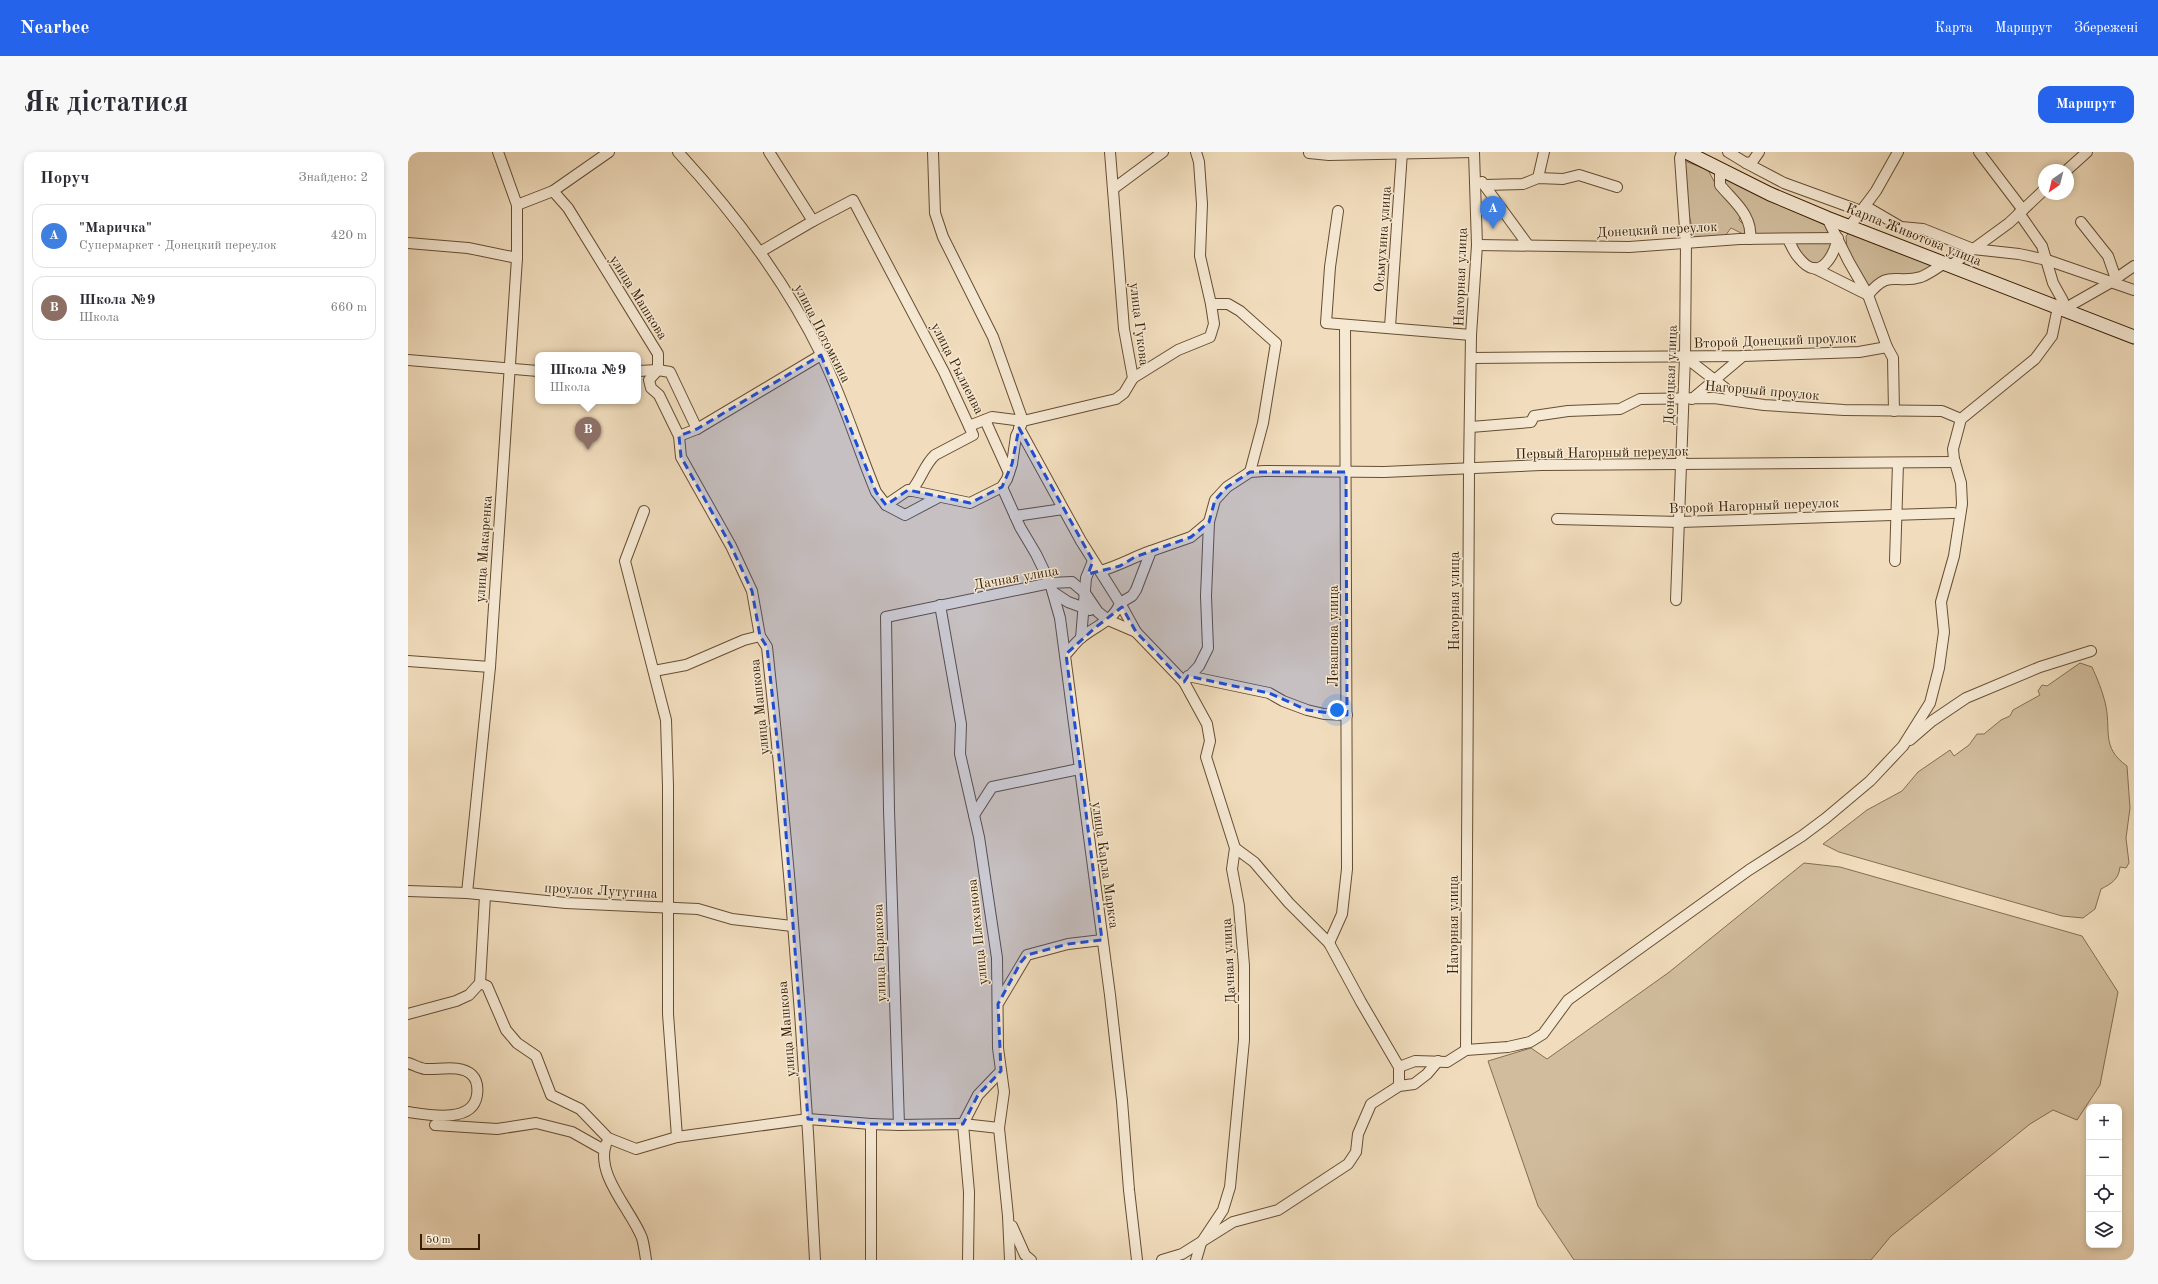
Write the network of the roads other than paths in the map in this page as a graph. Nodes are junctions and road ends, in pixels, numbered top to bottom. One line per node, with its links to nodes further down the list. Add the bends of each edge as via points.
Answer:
1 (498, 152): 30 (street, улица Макаренка)
2 (609, 152): 28 (street)
3 (678, 152): 46 (street, улица Потомкина)
4 (769, 152): 35 (street)
5 (932, 152): 80 (street, via 935,212 939,225 992,337)
6 (1110, 152): 27 (street, улица Гукова)
7 (1163, 152): 27 (street)
8 (1196, 152): 55 (street, via 1202,204 1200,256)
9 (1474, 152): 19 (street); 23 (street, Нагорная улица)
10 (1544, 152): 24 (street)
11 (1682, 152): 42 (street, Донецкая улица, via 1680,187)
12 (1686, 152): 22 (main road, Карпа Животова улица)
13 (1728, 152): 20 (street)
14 (1759, 152): 20 (street, via 1752,162)
15 (1898, 152): 31 (street, via 1876,191)
16 (1979, 152): 33 (street)
17 (2087, 152): 21 (street)
18 (1309, 153): 19 (street)
19 (1402, 153): 58 (street, Осьмухина улица)
20 (1746, 163): 31 (street, via 1784,183)
21 (2074, 164)
22 (1720, 169): 34 (main road, Карпа Животова улица); 38 (street, via 1720,185 1749,223)
23 (1474, 170): 25 (street); 44 (street, Нагорная улица)
24 (1538, 178): 25 (street, via 1523,184); 26 (street, via 1563,179 1579,175)
25 (1485, 185): 43 (street)
26 (1617, 186)
27 (1112, 189): 72 (street, улица Гукова, via 1124,329)
28 (553, 191): 30 (street); 68 (street, улица Машкова, via 568,208 658,354)
29 (2038, 195): 33 (street)
30 (517, 205): 47 (street, улица Макаренка)
31 (1863, 208): 37 (street); 45 (street, via 1901,227 1923,229)
32 (1338, 211): 57 (street, via 1326,323)
33 (2021, 211): 45 (street, via 2009,223); 48 (street, via 2042,246)
34 (1827, 218): 37 (main road, Карпа Животова улица); 39 (street)
35 (813, 221): 46 (street); 81 (street, улица Рылиеива, via 853,200 940,365)
36 (2081, 222): 52 (street, via 2108,256)
37 (1850, 226): 49 (main road, Карпа Животова улица)
38 (1750, 238): 40 (street, Донецкий переулок); 42 (street, Донецкий переулок)
39 (1838, 238): 40 (street, Донецкий переулок); 51 (street, via 1829,262 1822,267); 54 (street)
40 (1788, 239): 51 (street, via 1798,257)
41 (408, 243): 47 (street, via 468,248)
42 (1686, 243): 43 (street, Донецкий переулок, via 1629,247); 64 (street, Донецкая улица)
43 (1528, 245): 44 (street, Донецкий переулок)
44 (1477, 246): 59 (street, Нагорная улица)
45 (1972, 249): 48 (street); 49 (street)
46 (760, 252): 62 (street, улица Потомкина, via 796,306)
47 (517, 258): 67 (street, улица Макаренка)
48 (2047, 260): 52 (street); 56 (street, via 2053,283 2063,302)
49 (1947, 265): 54 (street, via 1922,276 1888,279 1878,283); 56 (main road, Карпа Животова улица)
50 (2134, 266): 52 (street)
51 (1814, 268): 54 (street)
52 (2114, 280): 53 (street); 56 (street)
53 (2134, 290)
54 (1868, 295): 61 (street)
55 (1211, 304): 72 (street, via 1214,324 1210,337 1178,350); 90 (street, via 1228,304 1240,311 1276,343 1265,416)
56 (2061, 308): 60 (main road, Карпа Животова улица); 78 (street, via 2052,336 2035,359)
57 (1345, 325): 58 (street); 91 (street, Левашова улица)
58 (1390, 327): 59 (street)
59 (1471, 335): 65 (street, Нагорная улица)
60 (2134, 337)
61 (1887, 348): 63 (street, Второй Донецкий проулок, via 1860,352); 77 (street, via 1893,358)
62 (821, 355): 83 (street); 95 (street, улица Потомкина, via 876,492)
63 (1743, 356): 64 (street, Второй Донецкий проулок); 69 (street)
64 (1685, 357): 65 (street, Второй Донецкий проулок); 73 (street); 75 (street, Донецкая улица)
65 (1472, 358): 82 (street, Нагорная улица)
66 (408, 360): 67 (street)
67 (510, 369): 70 (street); 125 (street, улица Макаренка)
68 (658, 370): 71 (street); 83 (street, via 670,372); 84 (street, улица Машкова, via 649,380 651,388 659,395)
69 (1727, 370): 73 (street); 74 (street, via 1725,379)
70 (535, 371)
71 (641, 371)
72 (1133, 378): 80 (street, улица Гукова, via 1116,399)
73 (1714, 380): 74 (street); 75 (street)
74 (1728, 390): 76 (street)
75 (1688, 399): 76 (street, Нагорный проулок, via 1714,398); 82 (street, Нагорный проулок, via 1640,400 1620,409 1561,412 1534,416 1531,422); 87 (street, Донецкая улица)
76 (1745, 404): 77 (street, Нагорный проулок)
77 (1894, 411): 78 (street, Нагорный проулок, via 1942,411)
78 (1960, 419): 85 (street, via 1953,449)
79 (985, 420): 80 (street, улица Рылиеива, via 998,417); 81 (street, улица Рылиеива); 89 (street)
80 (1021, 424): 89 (street); 96 (street)
81 (969, 426): 93 (street, via 973,435 935,455 919,483)
82 (1471, 427): 88 (street, Нагорная улица)
83 (697, 429): 84 (street)
84 (679, 436): 120 (street, улица Машкова, via 681,457 731,546 752,591)
85 (1955, 462): 86 (street, Первый Нагорный переулок); 129 (street, via 1961,483 1962,504 1954,556 1941,602 1944,632 1939,668 1930,703)
86 (1898, 463): 87 (street, Первый Нагорный переулок); 99 (street)
87 (1681, 465): 88 (street, Первый Нагорный переулок, via 1541,465); 103 (street, Донецкая улица)
88 (1469, 470): 91 (street, Первый Нагорный переулок); 143 (street, Нагорная улица)
89 (1010, 472): 92 (street)
90 (1250, 472): 91 (street, Первый Нагорный переулок); 102 (street, via 1226,487 1215,500)
91 (1346, 472): 128 (street, Левашова улица)
92 (1002, 487): 94 (street, via 970,503); 100 (street, улица Карла Маркса)
93 (911, 491): 94 (street); 95 (street, via 908,490)
94 (939, 497): 95 (street, via 905,515)
95 (886, 505)
96 (1063, 509): 100 (street); 105 (street)
97 (644, 511): 126 (street, via 625,561)
98 (1953, 512): 99 (street, Второй Нагорный переулок)
99 (1897, 515): 103 (street, Второй Нагорный переулок); 106 (street)
100 (1015, 516): 110 (street, улица Карла Маркса)
101 (1557, 519): 103 (street, Второй Нагорный переулок)
102 (1209, 522): 104 (street, via 1191,537); 127 (street, via 1206,596 1208,648 1199,666)
103 (1680, 522): 112 (street, Донецкая улица)
104 (1151, 551): 107 (street); 113 (street, via 1136,590 1132,596)
105 (1093, 561): 107 (street); 108 (street)
106 (1895, 561)
107 (1101, 573): 108 (street); 113 (street)
108 (1086, 578): 109 (street); 111 (street)
109 (1072, 582): 110 (street, Дачная улица); 111 (street, Дачная улица)
110 (1051, 587): 114 (street, Дачная улица); 115 (street, via 1068,602); 123 (street, улица Карла Маркса, via 1060,618)
111 (1085, 593): 115 (street); 116 (street, Дачная улица)
112 (1676, 600)
113 (1120, 603): 118 (street, via 1117,612); 119 (street)
114 (940, 605): 117 (street, Дачная улица); 131 (street, улица Плеханова, via 961,724 960,754)
115 (1084, 609): 116 (street); 121 (street)
116 (1098, 612): 118 (street, Дачная улица)
117 (886, 617): 152 (street, улица Баракова)
118 (1108, 620): 119 (street, Дачная улица); 121 (street)
119 (1136, 632): 127 (street, Дачная улица)
120 (760, 636): 126 (street, via 744,640 686,665); 137 (street, улица Машкова, via 767,647 783,794)
121 (1080, 638): 123 (street)
122 (2091, 651): 129 (street, via 2040,667 1966,698)
123 (1066, 654): 130 (street, улица Карла Маркса)
124 (408, 661): 125 (street)
125 (490, 667): 134 (street, улица Макаренка)
126 (654, 671): 136 (street, via 666,720)
127 (1186, 679): 128 (street, via 1269,693 1307,710); 132 (street, Дачная улица, via 1207,724 1210,741 1206,757)
128 (1347, 715): 139 (street, Левашова улица, via 1347,869 1342,914)
129 (1905, 743): 143 (street, via 1882,770 1826,818 1568,1000 1543,1034 1523,1044)
130 (1079, 769): 131 (street, via 992,787); 138 (street, улица Карла Маркса)
131 (974, 815): 141 (street, улица Плеханова, via 997,958)
132 (1235, 848): 139 (street, via 1254,862 1289,903); 160 (street, Дачная улица, via 1232,869 1239,906 1244,966 1244,1040 1230,1187 1223,1210)
133 (408, 891): 134 (street, проулок Лутугина)
134 (467, 894): 135 (street, проулок Лутугина)
135 (485, 896): 136 (street, проулок Лутугина, via 566,903); 140 (street)
136 (668, 907): 137 (street, проулок Лутугина, via 698,909 732,919); 156 (street, via 668,1014)
137 (792, 926): 150 (street, улица Машкова)
138 (1102, 940): 141 (street, via 1068,944 1027,955); 167 (street, улица Карла Маркса, via 1122,1101)
139 (1329, 943): 146 (street)
140 (480, 983): 142 (street, via 469,995 456,1001); 157 (street, via 487,986 506,1030 517,1043 536,1056 552,1095 580,1109)
141 (998, 1004): 147 (street, улица Плеханова)
142 (408, 1014)
143 (1466, 1050): 144 (street, via 1447,1062)
144 (1438, 1061): 146 (street, via 1415,1061); 148 (street, via 1414,1084)
145 (408, 1062): 149 (street, via 426,1069 462,1069 472,1075 478,1087 476,1100 469,1110 453,1115)
146 (1399, 1067): 148 (street)
147 (1001, 1071): 153 (street, via 978,1095); 155 (street, улица Плеханова, via 1004,1092)
148 (1399, 1086): 160 (street, via 1371,1104 1358,1134 1356,1152 1348,1164 1278,1210 1233,1222)
149 (408, 1112)
150 (808, 1119): 151 (street); 156 (street); 162 (street, улица Машкова)
151 (871, 1124): 152 (street); 163 (street)
152 (899, 1124): 153 (street)
153 (963, 1124): 155 (street); 164 (street, via 969,1192)
154 (435, 1125): 158 (street, via 497,1129 536,1123 572,1132)
155 (999, 1128): 159 (street, улица Плеханова)
156 (677, 1137): 157 (street, via 636,1149)
157 (608, 1138): 158 (street)
158 (604, 1150): 161 (street, via 609,1179 642,1238)
159 (1008, 1214): 165 (street, улица Плеханова); 166 (street, via 1024,1255)
160 (1201, 1243): 168 (street, via 1182,1254); 169 (street)
161 (646, 1260)
162 (815, 1260)
163 (871, 1260)
164 (968, 1260)
165 (1010, 1260)
166 (1031, 1260)
167 (1137, 1260)
168 (1162, 1260)
169 (1196, 1260)

